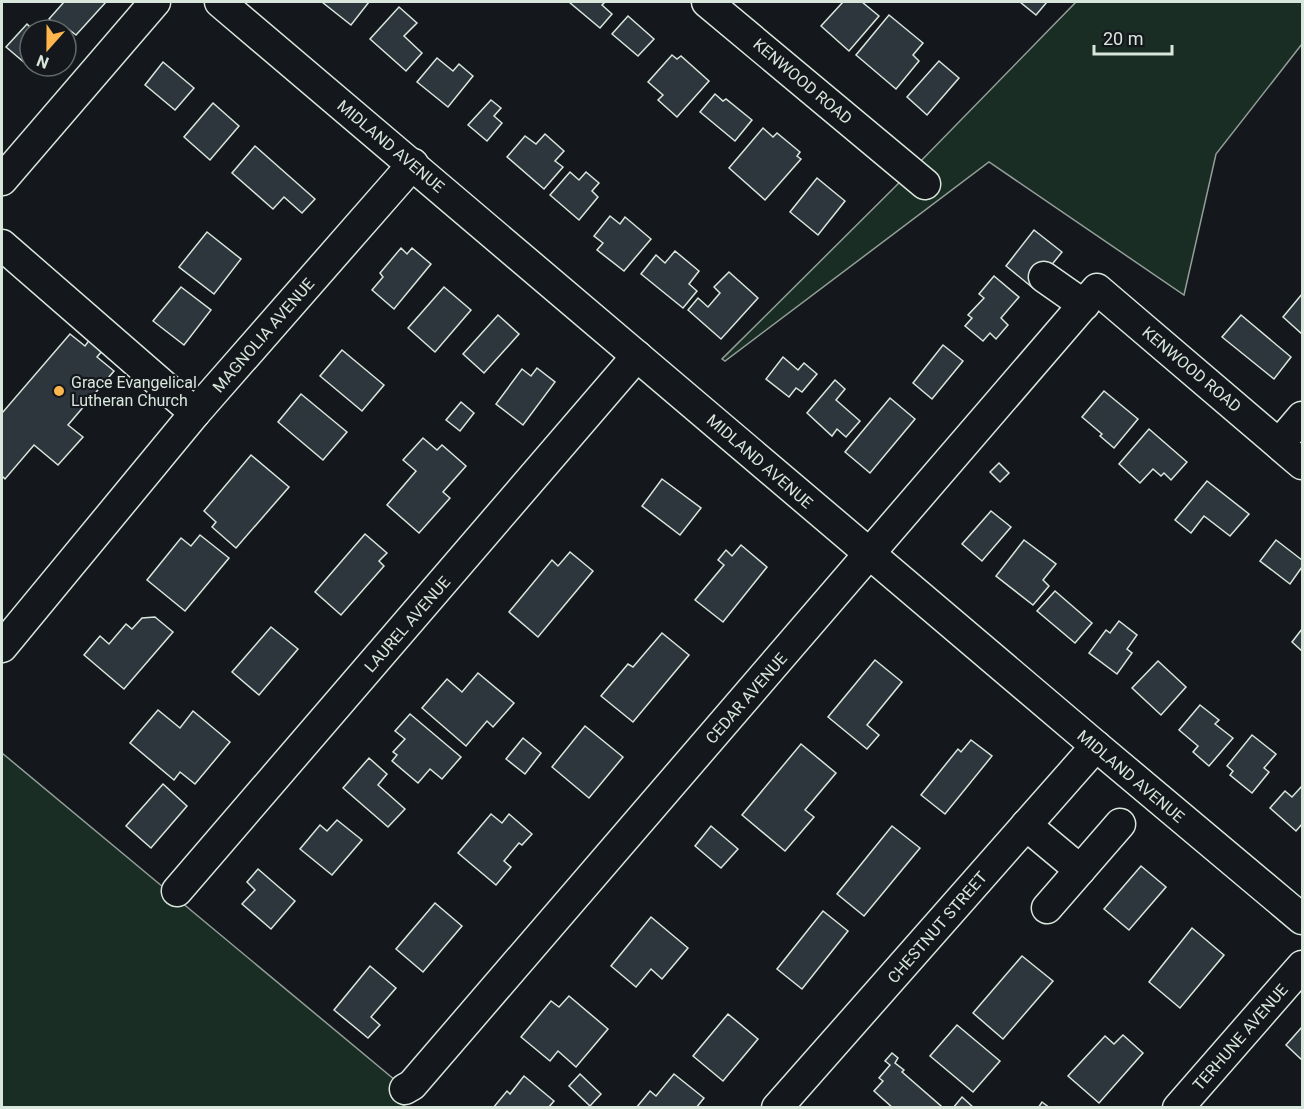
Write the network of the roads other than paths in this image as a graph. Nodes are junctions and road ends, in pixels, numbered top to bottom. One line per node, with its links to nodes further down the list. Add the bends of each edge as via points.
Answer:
1 (155, 2): 5 (street)
2 (220, 2): 4 (street, MIDLAND AVENUE)
3 (707, 2): 6 (street, KENWOOD ROAD)
4 (413, 164): 10 (street, MIDLAND AVENUE); 11 (street, MAGNOLIA AVENUE)
5 (2, 180)
6 (925, 184)
7 (2, 245): 11 (street)
8 (1044, 277): 9 (street)
9 (1084, 305): 13 (street, KENWOOD ROAD, via 1097,289); 15 (street, CEDAR AVENUE)
10 (637, 356): 15 (street, MIDLAND AVENUE); 21 (street, LAUREL AVENUE)
11 (195, 413): 16 (street, MAGNOLIA AVENUE)
12 (1302, 417): 13 (street)
13 (1280, 444): 14 (street, KENWOOD ROAD)
14 (1302, 464)
15 (870, 555): 17 (street, MIDLAND AVENUE); 25 (street, CEDAR AVENUE)
16 (2, 647)
17 (1096, 746): 18 (street, CHESTNUT STREET); 23 (street, MIDLAND AVENUE)
18 (1026, 825): 20 (street); 26 (street, CHESTNUT STREET)
19 (1120, 825): 20 (street)
20 (1080, 870): 22 (street)
21 (177, 891)
22 (1047, 908)
23 (1302, 919)
24 (1302, 966): 27 (street, TERHUNE AVENUE)
25 (405, 1089)
26 (777, 1107)
27 (1178, 1107)

